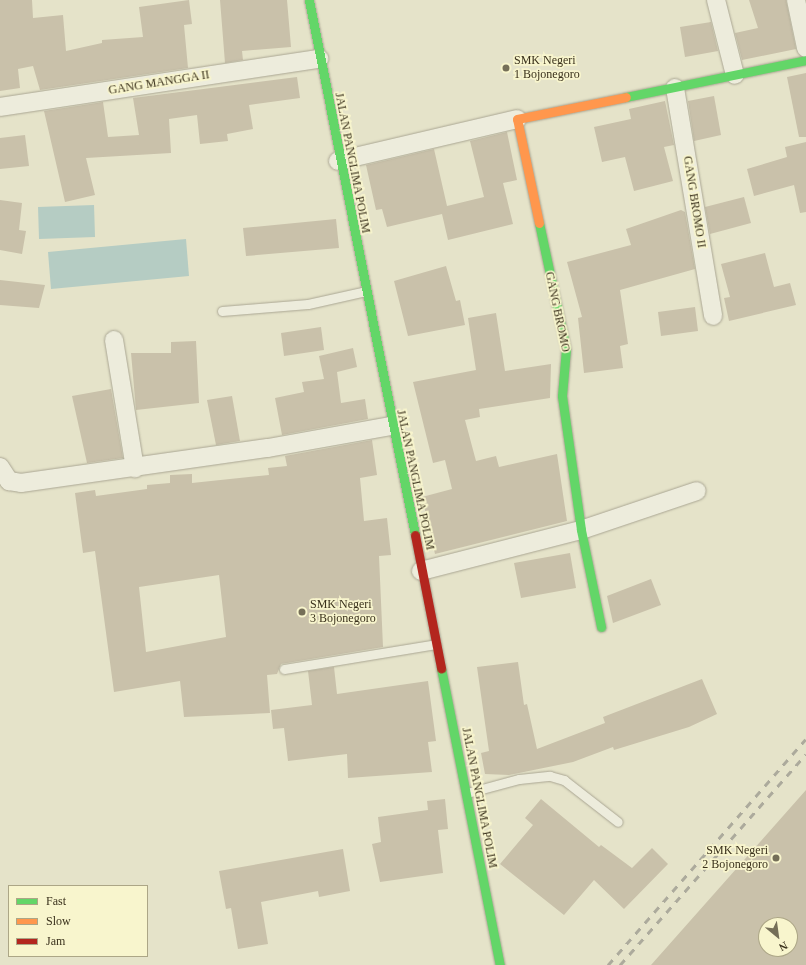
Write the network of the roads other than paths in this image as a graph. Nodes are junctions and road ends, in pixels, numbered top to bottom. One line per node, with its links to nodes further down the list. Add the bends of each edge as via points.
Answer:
1 (309, 0): 5 (main road, JALAN PANGLIMA POLIM)
2 (716, 0): 7 (street)
3 (796, 0): 4 (street)
4 (806, 48)
5 (319, 59): 9 (street, GANG MANGGA II); 11 (main road, JALAN PANGLIMA POLIM)
6 (806, 60): 7 (main road)
7 (735, 75): 8 (main road)
8 (675, 88): 10 (main road); 14 (street, GANG BROMO II)
9 (0, 107)
10 (517, 119): 11 (street); 20 (main road, GANG BROMO, via 566,349 562,396)
11 (338, 161): 12 (main road, JALAN PANGLIMA POLIM)
12 (366, 291): 13 (lane, via 308,304); 16 (main road, JALAN PANGLIMA POLIM)
13 (222, 311)
14 (713, 316)
15 (114, 340): 18 (street)
16 (390, 426): 18 (street); 21 (main road, JALAN PANGLIMA POLIM)
17 (0, 468): 18 (street, via 10,480 21,483)
18 (135, 468)
19 (697, 491): 20 (street)
20 (581, 530): 21 (street); 22 (main road, GANG BROMO)
21 (421, 571): 23 (main road, JALAN PANGLIMA POLIM)
22 (601, 627)
23 (438, 644): 24 (lane); 25 (main road, JALAN PANGLIMA POLIM)
24 (284, 669)
25 (467, 793): 26 (lane, via 519,779 550,776 564,780); 27 (main road, JALAN PANGLIMA POLIM)
26 (618, 822)
27 (500, 965)

